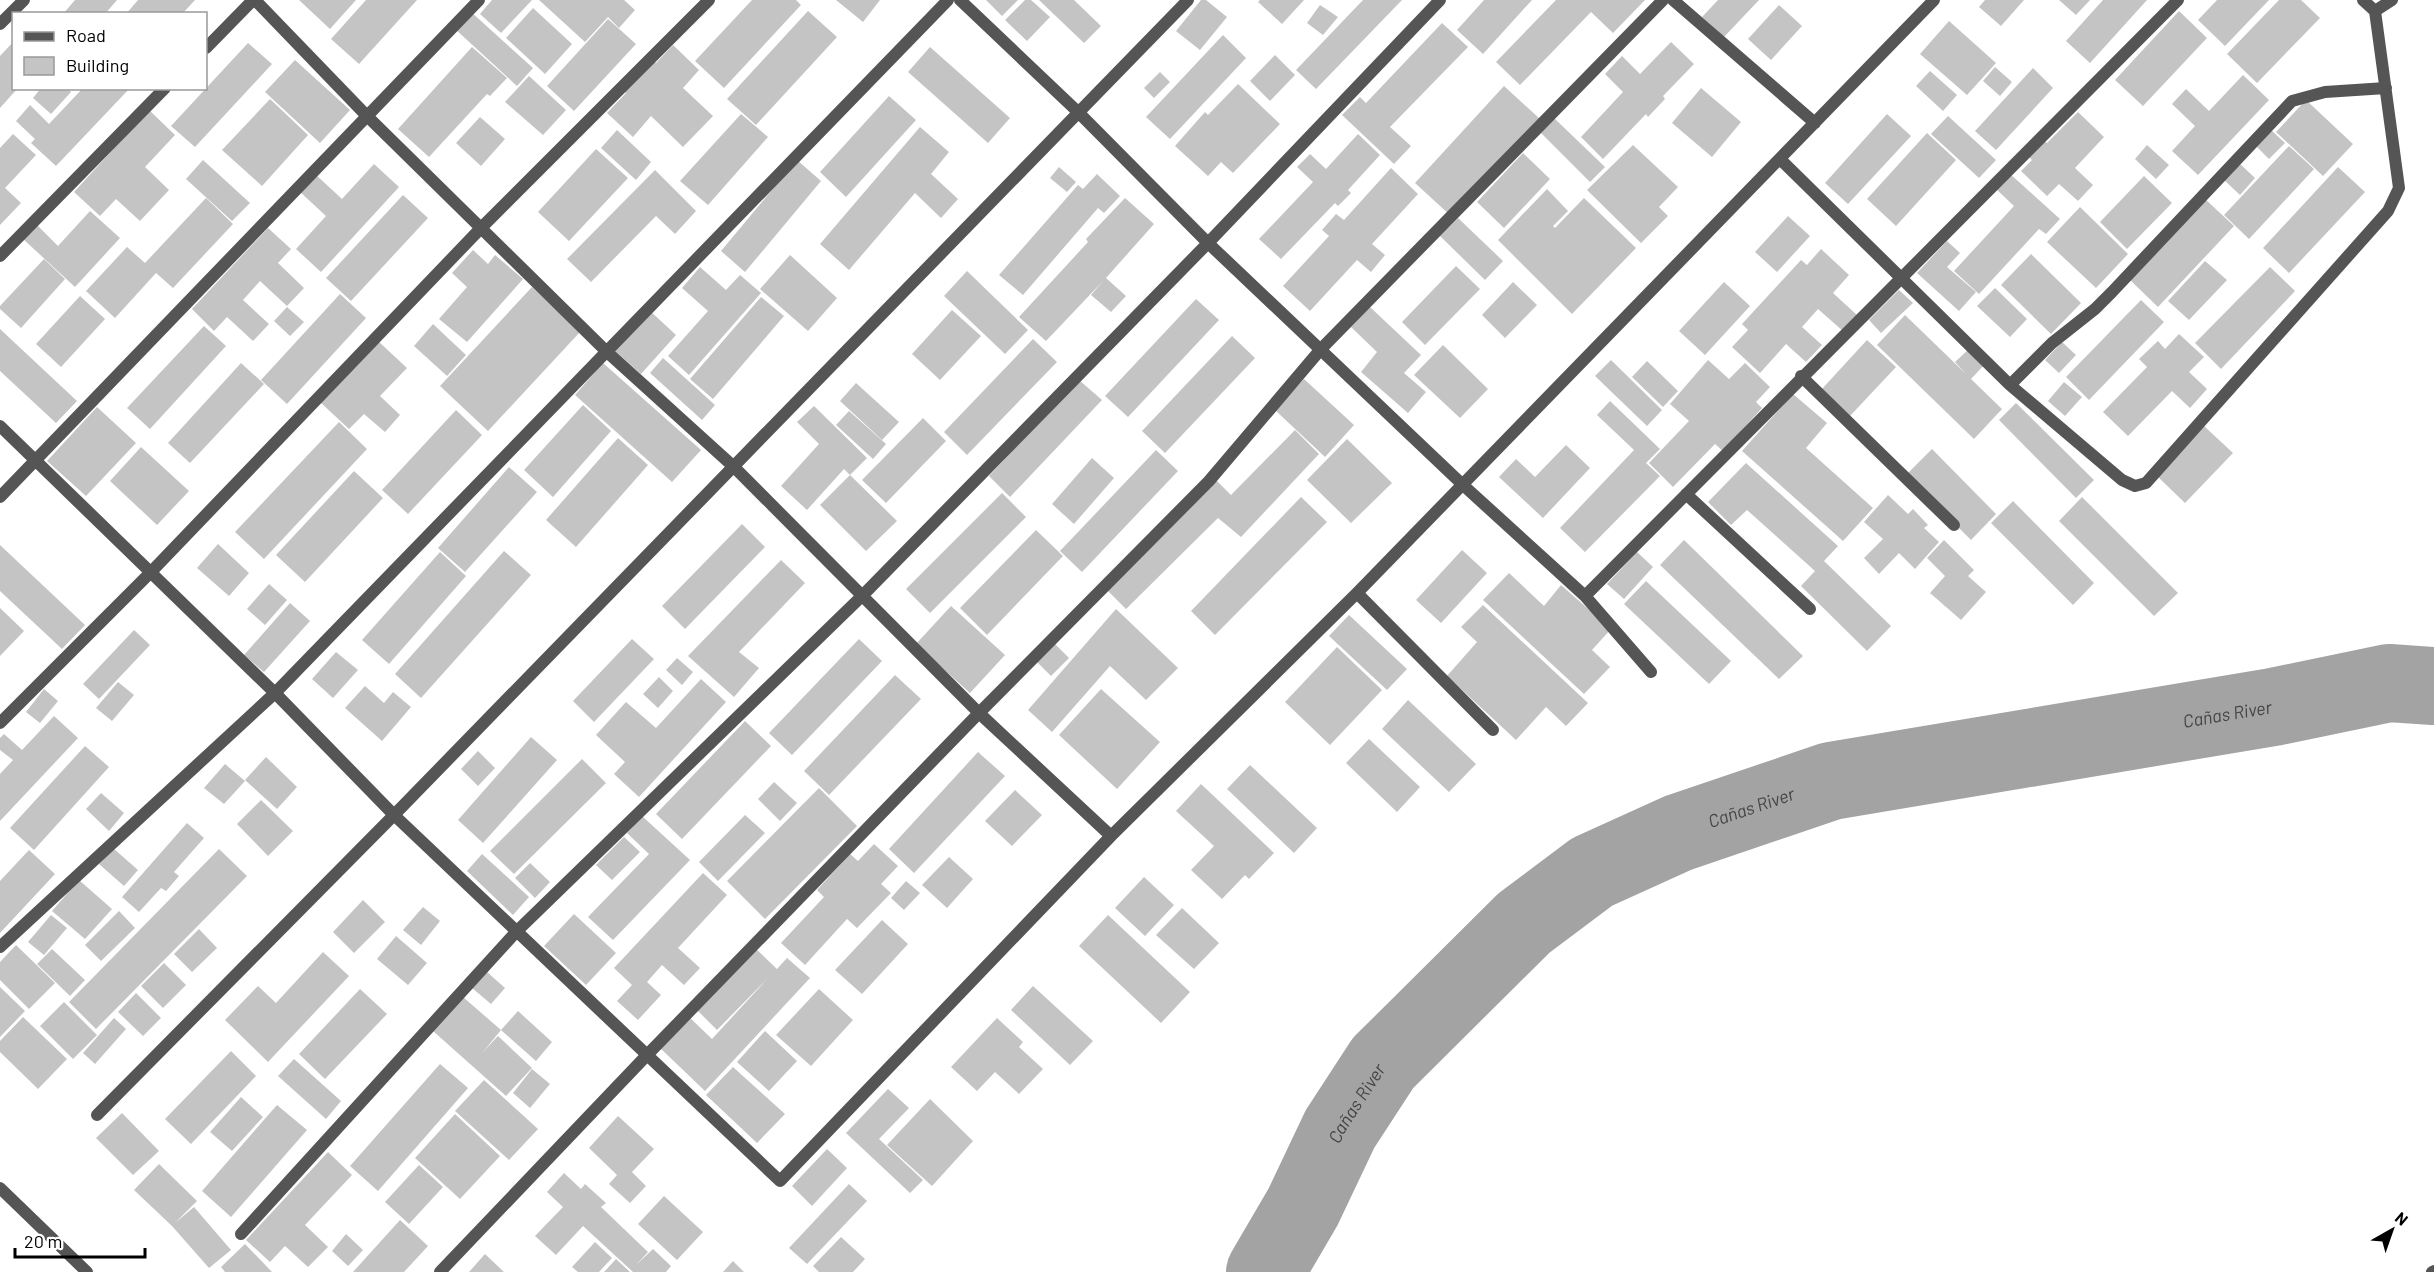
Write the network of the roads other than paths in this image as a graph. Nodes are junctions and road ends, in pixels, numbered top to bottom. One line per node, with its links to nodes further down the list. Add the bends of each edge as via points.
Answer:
1 (24, 0): 16 (street)
2 (254, 0): 17 (street); 21 (street)
3 (479, 0): 21 (street)
4 (709, 0): 24 (street)
5 (948, 0): 29 (street)
6 (960, 0): 20 (street)
7 (1188, 0): 20 (street)
8 (1440, 0): 25 (street)
9 (1663, 0): 28 (street)
10 (1673, 0): 22 (street)
11 (1934, 0): 22 (street)
12 (2178, 0): 27 (street)
13 (2363, 0): 15 (street)
14 (2392, 0): 15 (street)
15 (2375, 11): 18 (street)
16 (0, 24)
17 (207, 47)
18 (2386, 88): 31 (street, via 2325,92 2292,101 2112,292); 31 (street, via 2399,188 2388,211 2146,483 2135,486 2122,480)
19 (163, 90): 26 (street)
20 (1078, 112): 25 (street); 34 (street)
21 (366, 116): 24 (street); 33 (street)
22 (1815, 123): 23 (street)
23 (1780, 159): 27 (street); 35 (street)
24 (481, 228): 29 (street); 39 (street)
25 (1208, 243): 28 (street); 41 (street)
26 (0, 256)
27 (1900, 279): 30 (street); 31 (street)
28 (1321, 349): 35 (street); 46 (street, via 1209,481)
29 (606, 351): 34 (street); 45 (street)
30 (1801, 376): 36 (street); 38 (street)
31 (2010, 385)
32 (0, 426): 33 (street)
33 (36, 461): 37 (street); 39 (street)
34 (734, 467): 41 (street); 49 (street)
35 (1463, 485): 40 (street); 42 (street)
36 (1686, 494): 42 (street); 43 (street)
37 (0, 497)
38 (1954, 525)
39 (151, 572): 45 (street); 47 (street)
40 (1357, 593): 48 (street); 50 (street)
41 (862, 595): 46 (street); 51 (street)
42 (1585, 596): 44 (street)
43 (1810, 609)
44 (1652, 672)
45 (275, 693): 49 (street); 52 (street)
46 (979, 713): 50 (street); 53 (street)
47 (0, 723)
48 (1493, 730)
49 (394, 815): 51 (street); 54 (street)
50 (1111, 836): 53 (street, via 780,1181)
51 (516, 932): 53 (street); 56 (street)
52 (0, 947)
53 (648, 1054): 58 (street)
54 (97, 1115)
55 (0, 1188): 57 (street)
56 (242, 1234)
57 (87, 1272)
58 (440, 1272)

